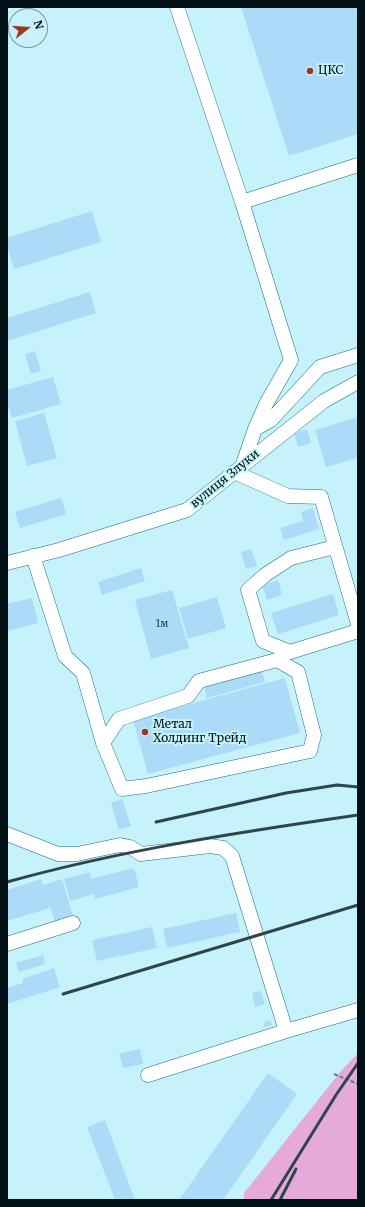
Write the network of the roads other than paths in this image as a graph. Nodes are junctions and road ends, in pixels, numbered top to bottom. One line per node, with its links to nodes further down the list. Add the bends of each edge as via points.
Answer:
1 (177, 7): 3 (street)
2 (358, 165): 3 (street)
3 (242, 202): 6 (street, via 291,360)
4 (358, 355): 6 (street, via 320,367 271,420)
5 (358, 382): 7 (street, вулиця Злуки, via 324,401)
6 (255, 429): 7 (street)
7 (239, 468): 8 (street, via 288,496 321,497); 9 (street, вулиця Злуки, via 187,510)
8 (335, 547): 11 (street); 12 (street, via 291,558 248,590 263,641 290,652)
9 (33, 556): 10 (street, вулиця Злуки); 13 (street, via 65,656 83,673)
10 (7, 564)
11 (358, 624)
12 (358, 632)
13 (103, 743): 13 (street, via 119,719 188,696 199,681 277,660 298,672 314,735 310,751 122,789)
14 (7, 834): 18 (street, via 58,854 77,854 120,845 130,847 141,854 210,846 223,848 232,856)
15 (73, 923): 16 (street)
16 (7, 944)
17 (358, 1010): 18 (street)
18 (288, 1032): 19 (street)
19 (148, 1075)

